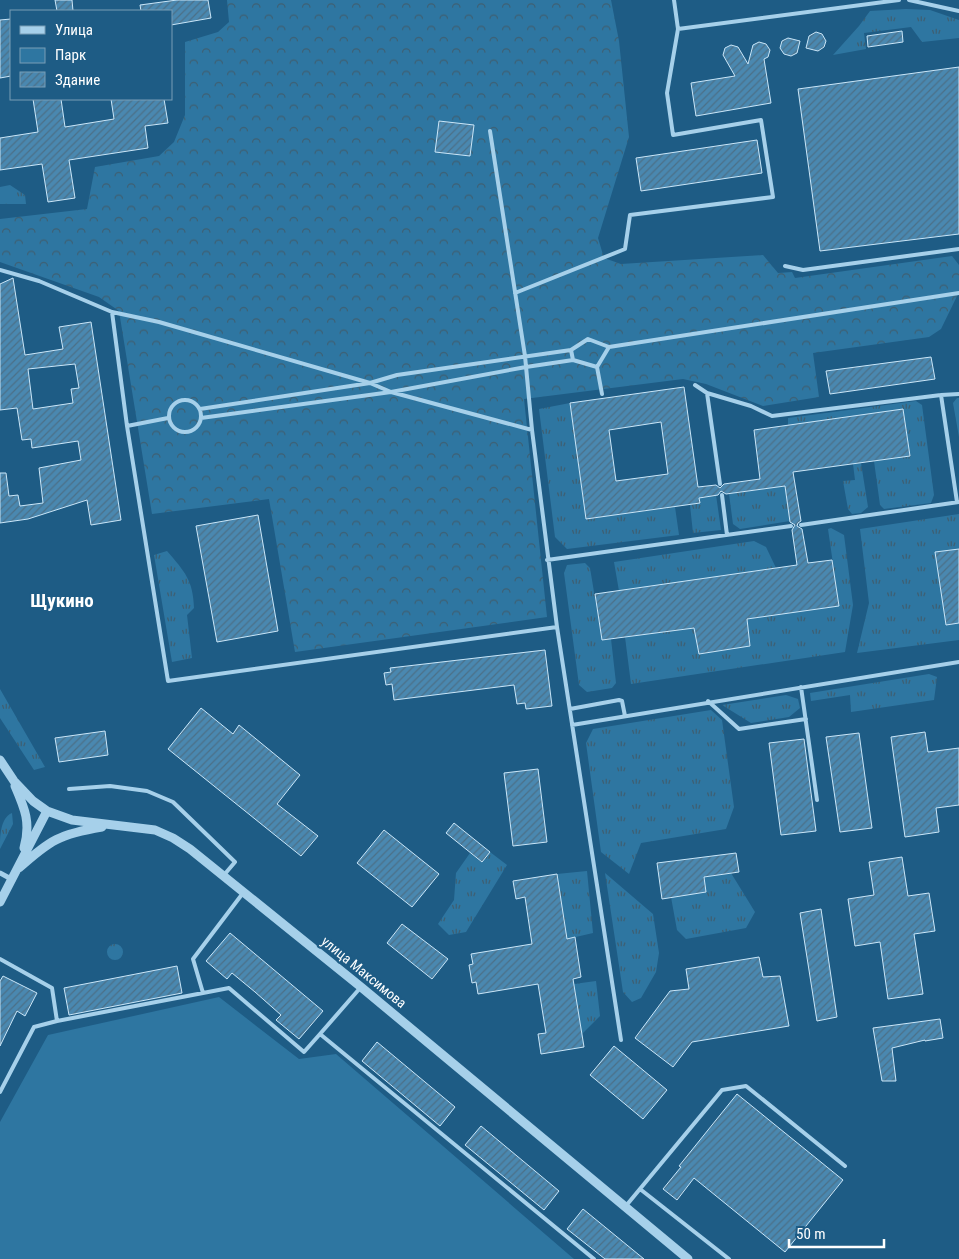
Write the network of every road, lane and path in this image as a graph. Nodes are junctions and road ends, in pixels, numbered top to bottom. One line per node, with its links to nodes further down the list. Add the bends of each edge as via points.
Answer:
1 (674, 0): 6 (lane)
2 (899, 0): 4 (lane)
3 (909, 0): 5 (lane)
4 (873, 2): 6 (lane)
5 (959, 11)
6 (678, 29): 11 (lane, via 668,93 673,135 761,120 773,197 630,215 625,249)
7 (490, 131): 11 (lane)
8 (959, 249): 9 (lane, via 803,270)
9 (785, 266)
10 (0, 270): 13 (lane, via 39,281)
11 (515, 293): 16 (lane)
12 (959, 293): 14 (lane)
13 (112, 312): 20 (lane, via 159,322); 30 (lane)
14 (608, 347): 15 (lane, via 588,339); 19 (lane)
15 (571, 350): 16 (lane); 17 (lane)
16 (525, 356): 18 (lane); 20 (lane, via 397,375)
17 (573, 360): 18 (lane); 19 (lane)
18 (526, 367): 22 (lane); 31 (lane)
19 (597, 367): 24 (lane)
20 (370, 383): 22 (lane); 27 (lane)
21 (694, 385): 23 (lane)
22 (391, 392): 29 (lane); 31 (lane)
23 (707, 393): 26 (lane, via 772,416); 32 (lane)
24 (602, 394)
25 (959, 394): 26 (lane)
26 (941, 395): 34 (lane)
27 (200, 410): 28 (lane, via 193,402 183,400 174,404); 29 (lane)
28 (168, 418): 29 (lane, via 177,431 187,432 196,428); 30 (lane)
29 (201, 418)
30 (127, 426): 39 (lane, via 168,681)
31 (532, 430): 38 (lane)
32 (720, 484)
33 (722, 495): 37 (lane)
34 (958, 502): 35 (lane)
35 (802, 525)
36 (791, 526): 37 (lane)
37 (727, 535): 38 (lane)
38 (547, 560): 39 (lane)
39 (557, 627): 43 (lane)
40 (959, 662): 41 (lane)
41 (801, 686): 42 (lane); 45 (lane)
42 (708, 701): 44 (lane); 45 (lane, via 739,729)
43 (570, 708): 44 (lane, via 619,700); 46 (lane)
44 (625, 716): 46 (lane)
45 (806, 719): 50 (lane)
46 (572, 724): 64 (lane)
47 (0, 760): 48 (street, улица Максимова)
48 (14, 781): 51 (street, улица Максимова); 53 (street, via 28,824)
49 (69, 789): 55 (lane, via 110,786 147,791 173,802 235,862)
50 (817, 800)
51 (47, 811): 52 (street, улица Максимова, via 72,820); 53 (street)
52 (111, 826): 53 (street, via 57,838); 55 (street, улица Максимова, via 155,830 173,838)
53 (19, 868): 56 (street)
54 (0, 873): 56 (street)
55 (223, 876): 57 (street, улица Максимова)
56 (12, 880): 58 (street)
57 (243, 893): 60 (street, улица Максимова); 61 (lane, via 193,959)
58 (0, 902)
59 (0, 959): 62 (lane, via 52,988)
60 (361, 987): 63 (lane); 68 (street, улица Максимова)
61 (203, 993): 62 (lane); 63 (lane, via 229,988 304,1052)
62 (57, 1021): 65 (lane, via 34,1027)
63 (320, 1034): 70 (lane)
64 (621, 1040)
65 (0, 1092)
66 (845, 1166): 67 (lane, via 746,1086 722,1090)
67 (640, 1189): 68 (lane); 71 (lane)
68 (625, 1207): 69 (street, улица Максимова)
69 (684, 1258)
70 (594, 1259)
71 (729, 1259)

